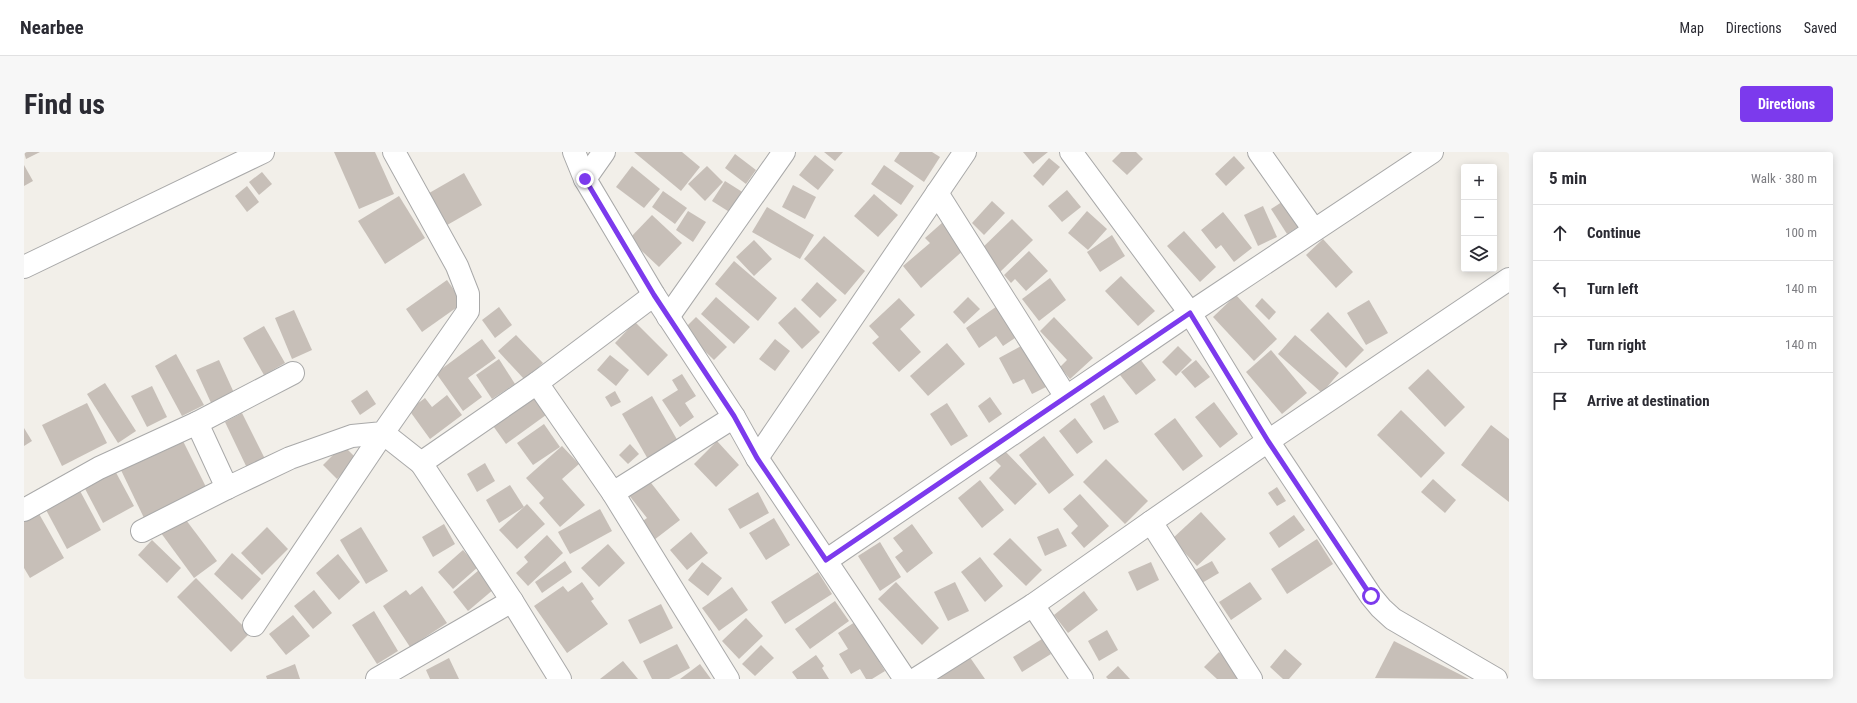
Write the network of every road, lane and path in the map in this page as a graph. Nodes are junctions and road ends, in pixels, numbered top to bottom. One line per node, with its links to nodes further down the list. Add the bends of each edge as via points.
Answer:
1 (263, 152): 13 (street)
2 (394, 152): 23 (street, via 457,266 468,294 468,311)
3 (574, 152): 10 (street)
4 (604, 152): 10 (street)
5 (784, 152): 17 (street)
6 (965, 152): 11 (street)
7 (1071, 152): 16 (street)
8 (1260, 152): 12 (street)
9 (1422, 155): 12 (street)
10 (585, 179): 15 (street)
11 (937, 193): 20 (street); 25 (street)
12 (1314, 230): 16 (street)
13 (24, 267)
14 (1509, 279): 24 (street)
15 (654, 295): 17 (street); 19 (street)
16 (1190, 313): 20 (street); 24 (street)
17 (668, 317): 21 (street)
18 (293, 373): 22 (street)
19 (537, 383): 26 (street); 28 (street)
20 (1066, 397): 32 (street)
21 (734, 416): 25 (street); 28 (street)
22 (197, 423): 27 (street); 29 (street, via 99,468)
23 (383, 433): 26 (street); 27 (street, via 352,436 290,458); 35 (street)
24 (1268, 441): 30 (street); 43 (street, via 1381,608 1393,619)
25 (757, 458): 32 (street)
26 (421, 464): 33 (street)
27 (227, 488): 31 (street)
28 (613, 493): 38 (street)
29 (24, 510)
30 (1151, 522): 34 (street); 42 (street)
31 (142, 531)
32 (826, 560): 39 (street)
33 (512, 601): 36 (street); 37 (street)
34 (1033, 605): 40 (street); 41 (street)
35 (254, 625)
36 (377, 679)
37 (560, 679)
38 (728, 679)
39 (906, 679)
40 (916, 679)
41 (1082, 679)
42 (1251, 679)
43 (1496, 679)

